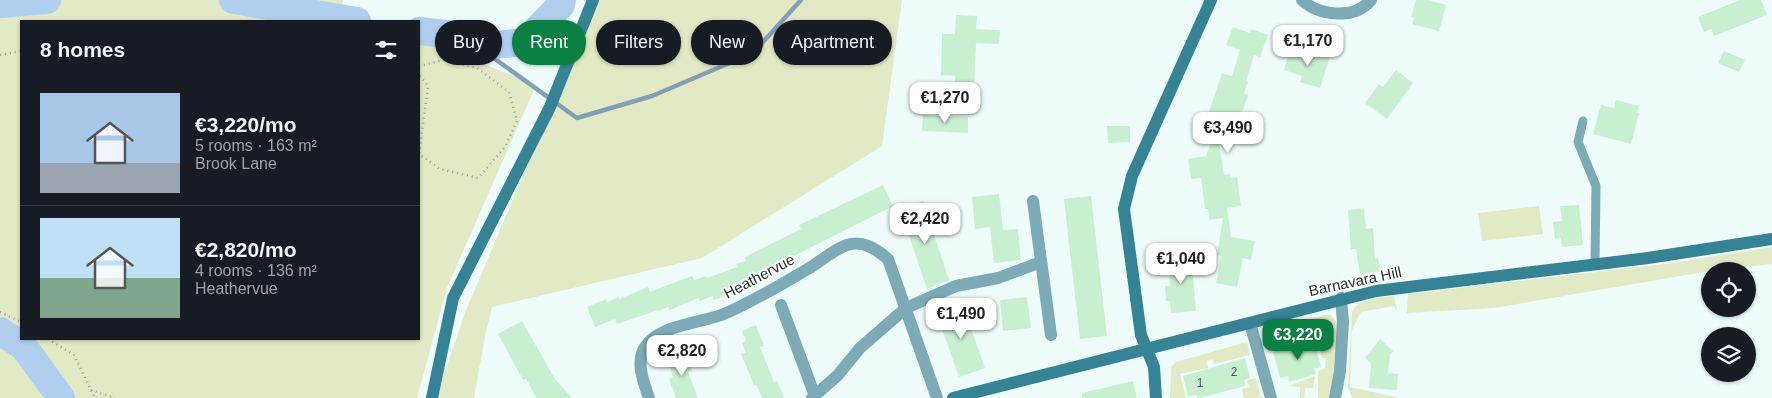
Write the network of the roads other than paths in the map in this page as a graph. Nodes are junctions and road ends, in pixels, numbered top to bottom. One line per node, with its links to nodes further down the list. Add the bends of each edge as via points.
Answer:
1 (593, 0): 17 (main road, via 550,107 453,298)
2 (1211, 0): 15 (main road, via 1132,176 1124,209 1141,334)
3 (1302, 0): 4 (street, via 1312,9 1334,15 1358,8)
4 (1371, 0)
5 (1583, 121): 9 (lane, via 1578,142 1596,186)
6 (1033, 201): 8 (street)
7 (1772, 239): 9 (main road, Barnavara Hill)
8 (1041, 262): 12 (street, via 998,278 956,286); 14 (street)
9 (1594, 264): 10 (main road, Barnavara Hill, via 1410,286)
10 (1342, 298): 13 (main road, Barnavara Hill); 23 (street, via 1340,371)
11 (781, 305): 16 (street)
12 (906, 308): 16 (street, via 860,348 838,375); 18 (street, Heathervue, via 888,259 877,249 860,243 847,245 724,314 659,334 645,346 640,360); 19 (street, Heathervue)
13 (1250, 323): 15 (main road, Barnavara Hill); 22 (street)
14 (1050, 334)
15 (1146, 348): 20 (main road, Barnavara Hill); 21 (main road, via 1154,367)
16 (813, 397)
17 (432, 398)
18 (649, 398)
19 (937, 398)
20 (953, 398)
21 (1156, 398)
22 (1271, 398)
23 (1335, 398)

